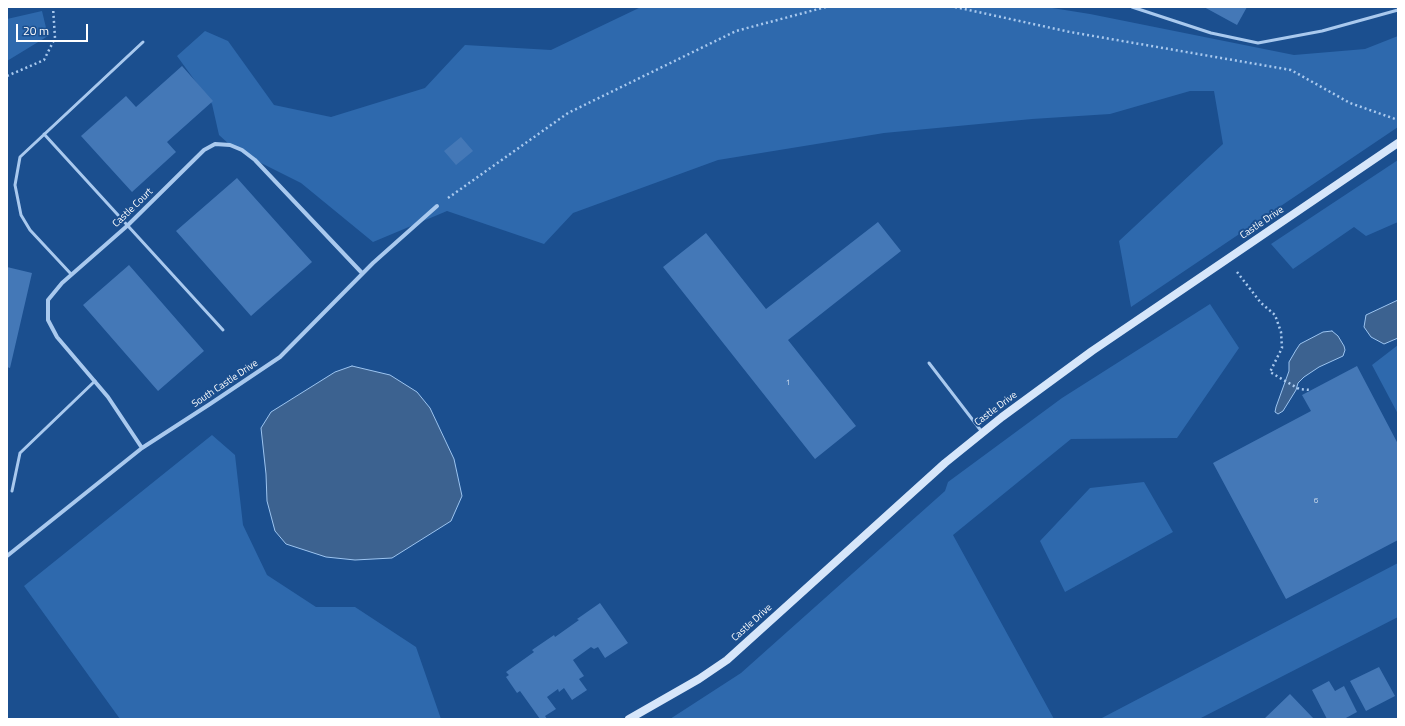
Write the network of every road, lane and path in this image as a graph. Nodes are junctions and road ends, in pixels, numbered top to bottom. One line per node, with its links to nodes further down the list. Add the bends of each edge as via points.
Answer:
1 (53, 7): 7 (path, via 56,38 44,60)
2 (826, 7): 11 (path, via 736,31 568,113)
3 (956, 7): 8 (path, via 1070,32 1291,70 1350,103)
4 (1132, 7): 5 (lane, via 1211,33 1258,43 1322,31)
5 (1398, 10)
6 (143, 42): 9 (lane)
7 (7, 76)
8 (1398, 120)
9 (44, 134): 12 (lane); 15 (lane, via 20,157 16,192 21,215 30,230)
10 (1398, 143): 13 (street, Castle Drive)
11 (437, 206): 14 (street, South Castle Drive)
12 (127, 226): 14 (street, Castle Court, via 204,150 215,144 230,144 255,160); 15 (street, Castle Court); 16 (lane)
13 (1227, 259): 19 (path, via 1261,303 1275,315 1281,332 1282,348 1270,372 1299,389); 20 (street, Castle Drive, via 1092,351)
14 (362, 273): 21 (street, South Castle Drive, via 280,357)
15 (71, 274): 18 (street, Castle Court, via 48,300 48,320 57,337)
16 (223, 330)
17 (929, 363): 20 (lane)
18 (95, 381): 21 (street, Castle Court); 22 (lane, via 20,453)
19 (1311, 390)
20 (982, 432): 24 (street, Castle Drive, via 727,660)
21 (142, 448): 23 (street, South Castle Drive)
22 (12, 491)
23 (7, 556)
24 (629, 719)

